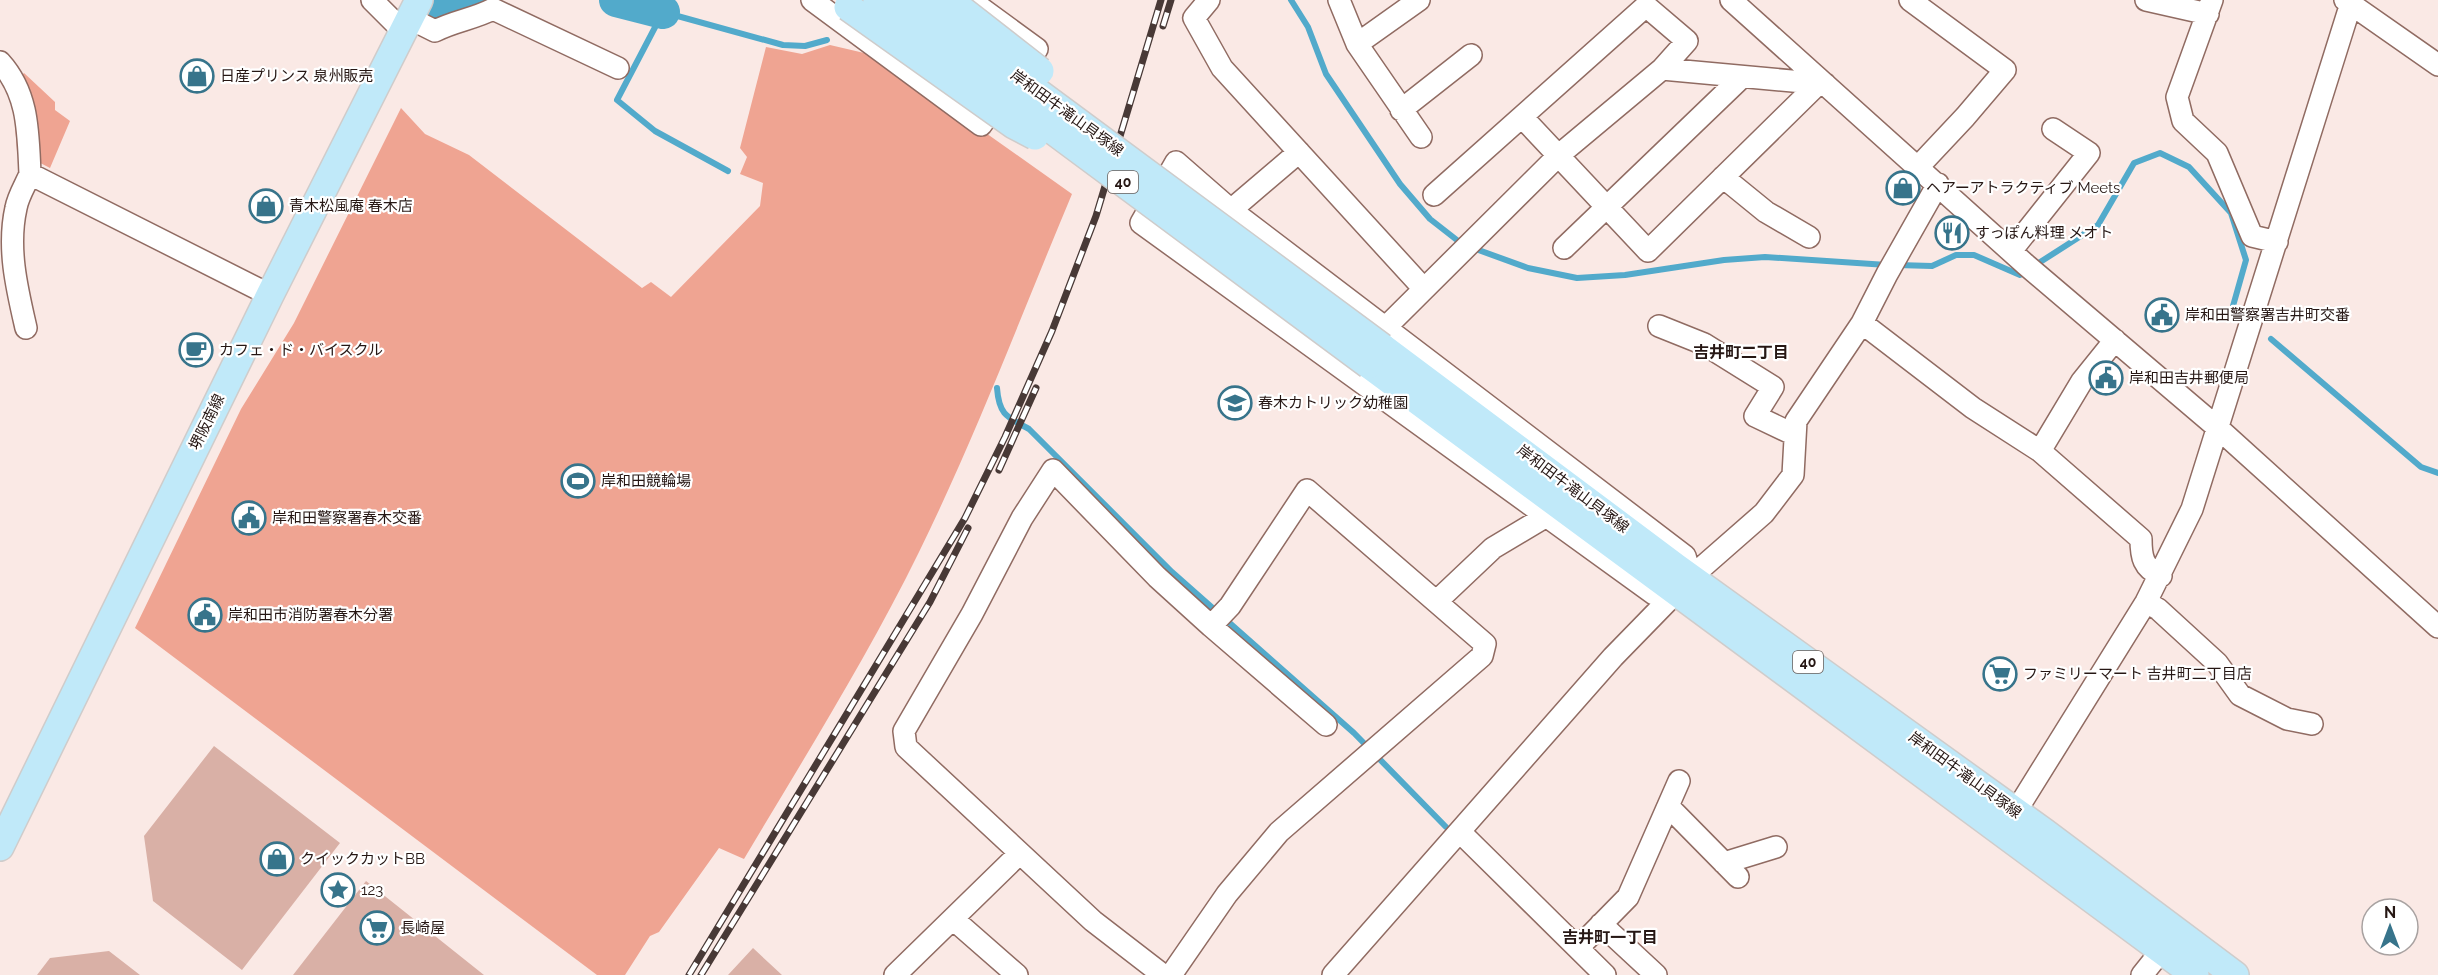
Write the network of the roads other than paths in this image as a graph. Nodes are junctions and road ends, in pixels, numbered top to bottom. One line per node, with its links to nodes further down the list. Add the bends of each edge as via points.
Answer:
1 (372, 0): 16 (street)
2 (812, 0): 6 (street, via 981,125 1037,49)
3 (877, 0): 32 (main road, 岸和田牛滝山貝塚線 / 40, bridge)
4 (913, 0): 32 (main road, 岸和田牛滝山貝塚線 / 40, bridge)
5 (949, 0): 32 (main road, bridge, via 1066,91)
6 (970, 0)
7 (1209, 0): 29 (street, via 1194,18 1222,68)
8 (1339, 0): 17 (street)
9 (1419, 0): 17 (street)
10 (1731, 0): 24 (street)
11 (1910, 0): 31 (street, via 2005,70)
12 (2146, 0): 15 (street)
13 (2349, 1): 21 (street); 41 (street)
14 (843, 4): 32 (main road, bridge, via 1014,125)
15 (2210, 7): 41 (street, via 2177,97 2183,121 2217,153 2252,236)
16 (411, 15): 19 (street, via 435,31 492,9 542,21); 46 (main road, 堺阪南線)
17 (1357, 44): 25 (street)
18 (1471, 56): 25 (street)
19 (611, 57)
20 (0, 63): 33 (street, via 12,75 28,114)
21 (2438, 65)
22 (1662, 69): 23 (street); 26 (street, via 1686,40 1646,6); 30 (street)
23 (1742, 77): 24 (street); 37 (street)
24 (1822, 84): 31 (street); 34 (street)
25 (1401, 110): 28 (street)
26 (1522, 117): 30 (street); 36 (street)
27 (2053, 129): 43 (street, via 2089,153)
28 (1421, 137)
29 (1299, 152): 38 (street); 45 (street)
30 (1559, 155): 37 (street); 45 (street)
31 (1918, 166): 35 (street)
32 (1129, 172): 51 (main road, 岸和田牛滝山貝塚線 / 40, bridge)
33 (30, 174): 46 (street); 49 (street, via 16,206 13,236 13,264)
34 (1723, 177): 37 (street, via 1648,251); 40 (street, via 1766,212)
35 (1938, 184): 43 (street); 47 (street)
36 (1434, 195)
37 (1608, 208): 42 (street)
38 (1231, 210): 39 (street); 44 (street, via 1176,162 1142,223)
39 (1250, 225): 44 (street); 51 (street)
40 (1809, 237)
41 (2277, 242): 52 (street)
42 (1564, 249)
43 (2011, 251): 50 (street)
44 (1214, 276): 55 (street)
45 (1424, 290): 51 (street)
46 (270, 295): 68 (main road, 堺阪南線)
47 (1862, 323): 53 (street, via 1796,421); 54 (street, via 1973,408)
48 (1659, 326): 53 (street, via 1704,344 1773,387 1755,416)
49 (26, 328)
50 (2115, 340): 52 (street); 54 (street, via 2082,381)
51 (1379, 346): 57 (main road, 岸和田牛滝山貝塚線 / 40)
52 (2219, 429): 56 (street, via 2192,508); 60 (street)
53 (1795, 435): 57 (street, via 1793,475 1764,513)
54 (2040, 451): 56 (street, via 2141,539 2141,558 2150,571)
55 (1545, 518): 57 (street, via 1654,594); 58 (street, via 1493,548)
56 (2161, 576): 59 (street)
57 (1684, 585): 66 (main road, 岸和田牛滝山貝塚線 / 40); 67 (street, via 1613,657)
58 (1437, 601): 61 (street, via 1306,490 1230,606); 78 (street, via 1485,644 1482,656 1279,832 1227,894)
59 (2146, 602): 62 (street, via 2217,663 2240,695 2287,719); 66 (street)
60 (2436, 622)
61 (1211, 626): 63 (street); 70 (street, via 1157,577 1053,470 1022,518 904,731 906,747)
62 (2312, 723)
63 (1326, 725)
64 (1679, 781): 65 (street)
65 (1668, 806): 69 (street, via 1731,870); 72 (street, via 1628,897)
66 (2009, 822): 74 (main road, 岸和田牛滝山貝塚線 / 40); 84 (main road, 岸和田牛滝山貝塚線 / 40)
67 (1460, 832): 73 (street); 79 (street)
68 (2, 838)
69 (1776, 847)
70 (1019, 854): 71 (street); 77 (street, via 1093,921)
71 (953, 919): 75 (street); 76 (street)
72 (1601, 924): 73 (street); 81 (street)
73 (1578, 948): 80 (street)
74 (2162, 950): 82 (street); 83 (main road, 岸和田牛滝山貝塚線 / 40)
75 (901, 973)
76 (1017, 975)
77 (1162, 975)
78 (1171, 975)
79 (1333, 975)
80 (1605, 975)
81 (1656, 975)
82 (2142, 975)
83 (2195, 975)
84 (2235, 975)

